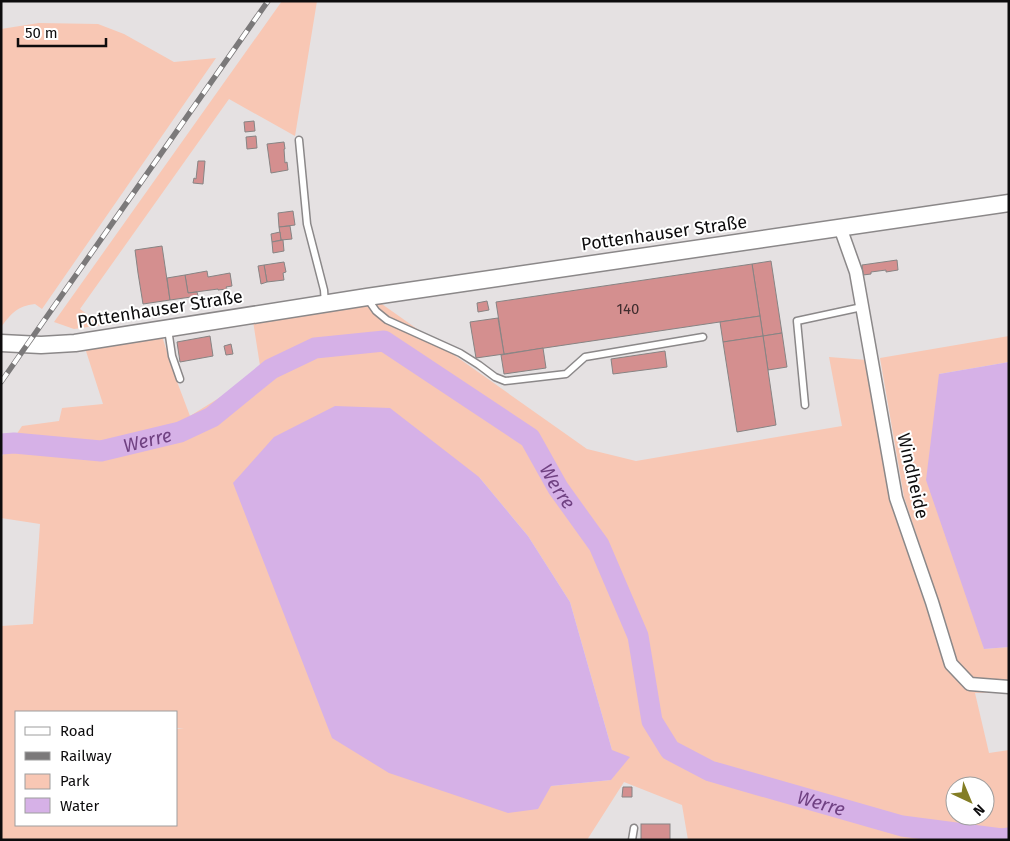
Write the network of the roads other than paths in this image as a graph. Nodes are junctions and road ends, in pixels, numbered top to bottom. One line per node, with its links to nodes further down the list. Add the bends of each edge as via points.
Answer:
1 (299, 140): 5 (lane, via 307,224 324,290)
2 (1009, 203): 3 (street, Pottenhauser Straße)
3 (840, 227): 4 (street, Pottenhauser Straße); 6 (street, Windheide, via 856,272)
4 (367, 297): 5 (street, Pottenhauser Straße); 8 (lane, via 387,320 460,353 505,382 566,374 585,357)
5 (324, 304): 7 (street, Pottenhauser Straße)
6 (862, 307): 11 (lane, via 797,321); 12 (street, Windheide, via 896,498 951,664 970,684)
7 (168, 328): 9 (street, Pottenhauser Straße, via 75,342 41,345); 10 (lane, via 172,356)
8 (703, 337)
9 (1, 343)
10 (180, 379)
11 (805, 405)
12 (1009, 687)
13 (634, 828): 14 (lane)
14 (632, 840)

